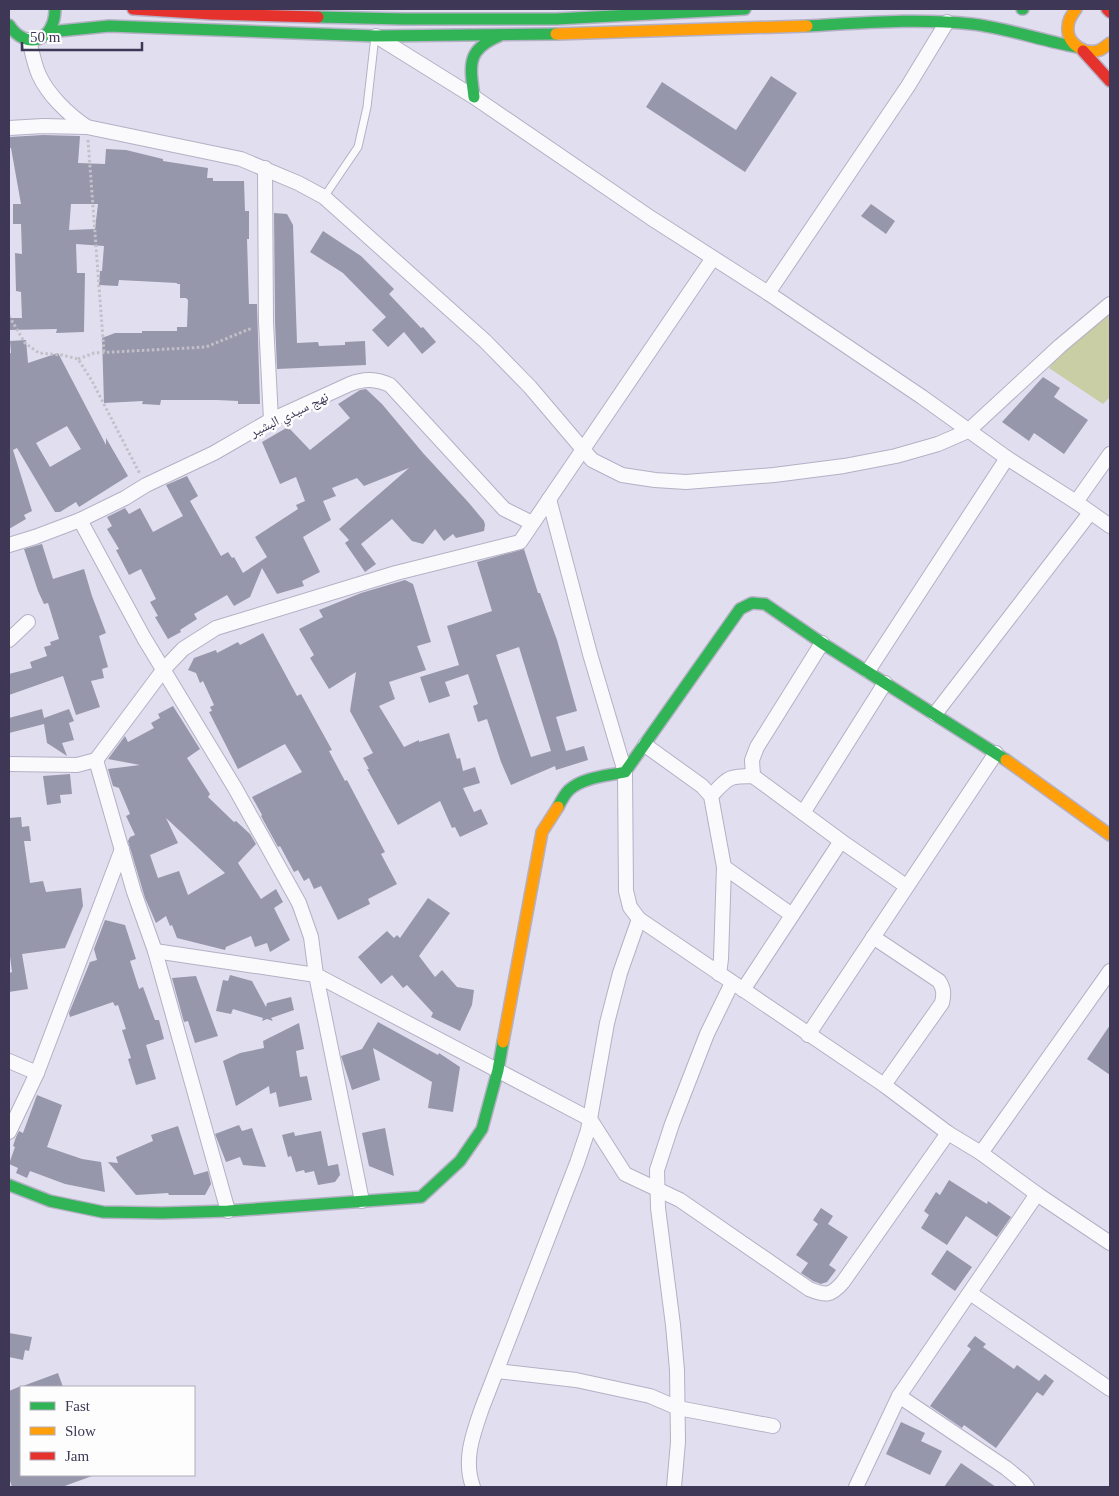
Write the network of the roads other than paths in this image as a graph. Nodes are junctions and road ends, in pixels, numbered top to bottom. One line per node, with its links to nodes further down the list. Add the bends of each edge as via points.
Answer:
1 (55, 9): 11 (main road, via 54,26)
2 (133, 9): 8 (main road, via 212,14)
3 (745, 9): 6 (main road)
4 (1076, 9): 16 (main road, via 1067,27 1071,42)
5 (1107, 9): 7 (main road)
6 (635, 12): 8 (main road, via 556,19)
7 (1110, 12)
8 (365, 13): 13 (street)
9 (947, 22): 12 (main road, via 907,20 768,28); 16 (main road, via 996,28); 24 (street, via 908,86)
10 (9, 28): 14 (main road)
11 (49, 32): 13 (main road, via 109,26); 14 (main road, via 44,37)
12 (500, 35): 13 (main road); 18 (main road, via 486,40 476,52 470,70)
13 (375, 36): 18 (street); 22 (lane, via 367,107 358,147)
14 (29, 40): 19 (street, via 39,75 52,95 71,116)
15 (1110, 43): 16 (main road, via 1099,51)
16 (1080, 49): 17 (main road)
17 (1110, 81)
18 (474, 97): 23 (street)
19 (87, 127): 20 (street); 21 (street, via 241,159)
20 (9, 128)
21 (265, 168): 22 (street); 26 (street, via 266,322)
22 (324, 197): 28 (street, via 485,341)
23 (713, 258): 24 (street); 28 (street)
24 (768, 293): 27 (street)
25 (1110, 304): 27 (street)
26 (271, 420): 34 (street, نهج سيدي البشير, via 214,453); 35 (street, نهج سيدي البشير, via 360,380 380,381 390,385 504,509)
27 (968, 431): 28 (street, via 896,456 844,466 686,482 622,475 592,460); 30 (street)
28 (583, 449): 31 (street)
29 (1110, 454): 32 (street)
30 (1007, 458): 32 (street); 42 (street)
31 (549, 499): 35 (street); 49 (street)
32 (1076, 502): 33 (street)
33 (1090, 513): 36 (street); 44 (street)
34 (80, 520): 37 (street, نهج سيدي البشير); 41 (street)
35 (532, 523): 41 (street, via 520,542 396,573 216,628 183,649)
36 (1110, 526)
37 (9, 545)
38 (28, 622): 39 (street)
39 (9, 640)
40 (822, 643): 42 (main road); 45 (main road, via 765,604 749,603 740,609); 50 (street, via 757,747 752,760)
41 (164, 669): 47 (street); 64 (street, via 299,903 311,937)
42 (868, 671): 43 (main road)
43 (885, 683): 44 (main road); 52 (street)
44 (935, 714): 46 (main road)
45 (645, 745): 49 (main road); 51 (street)
46 (996, 753): 53 (main road); 57 (street)
47 (96, 760): 48 (street, via 77,765); 55 (street)
48 (9, 764)
49 (625, 772): 59 (street, via 626,891); 68 (main road, via 594,778 568,791 542,832)
50 (753, 776): 51 (street, via 728,778); 52 (street)
51 (711, 796): 56 (street)
52 (803, 813): 54 (street)
53 (1110, 835)
54 (841, 841): 57 (street); 58 (street)
55 (122, 849): 61 (street); 69 (street)
56 (724, 867): 58 (street); 63 (street)
57 (906, 886): 60 (street)
58 (792, 915): 65 (street)
59 (638, 920): 63 (street); 71 (street, via 607,1023)
60 (872, 937): 66 (street); 70 (street, via 939,981 944,995 942,1003)
61 (155, 951): 64 (street); 79 (street)
62 (1110, 971): 74 (street)
63 (718, 974): 65 (street)
64 (316, 975): 68 (street); 78 (street)
65 (737, 986): 66 (street); 76 (street, via 707,1034 661,1154)
66 (808, 1035): 70 (street)
67 (9, 1061): 69 (street)
68 (498, 1070): 71 (street); 78 (main road, via 482,1129 460,1161 421,1198)
69 (37, 1073): 72 (street)
70 (884, 1085): 73 (street)
71 (590, 1119): 76 (street, via 625,1174); 82 (street, via 578,1163)
72 (9, 1132)
73 (948, 1133): 74 (street); 76 (street, via 843,1282 828,1294 809,1289)
74 (981, 1152): 77 (street)
75 (9, 1185): 79 (main road, via 50,1201 103,1212)
76 (658, 1188): 85 (street, via 673,1325)
77 (1037, 1194): 80 (street); 81 (street)
78 (362, 1201): 79 (main road)
79 (228, 1211)
80 (1110, 1243)
81 (970, 1293): 83 (street); 84 (street)
82 (497, 1370): 85 (street, via 585,1382 650,1396); 87 (street, via 470,1441 468,1465)
83 (1110, 1388)
84 (899, 1396): 89 (street); 90 (street, via 1006,1468)
85 (678, 1408): 86 (street); 88 (street)
86 (773, 1426)
87 (473, 1487)
88 (674, 1487)
89 (856, 1487)
90 (1027, 1487)

